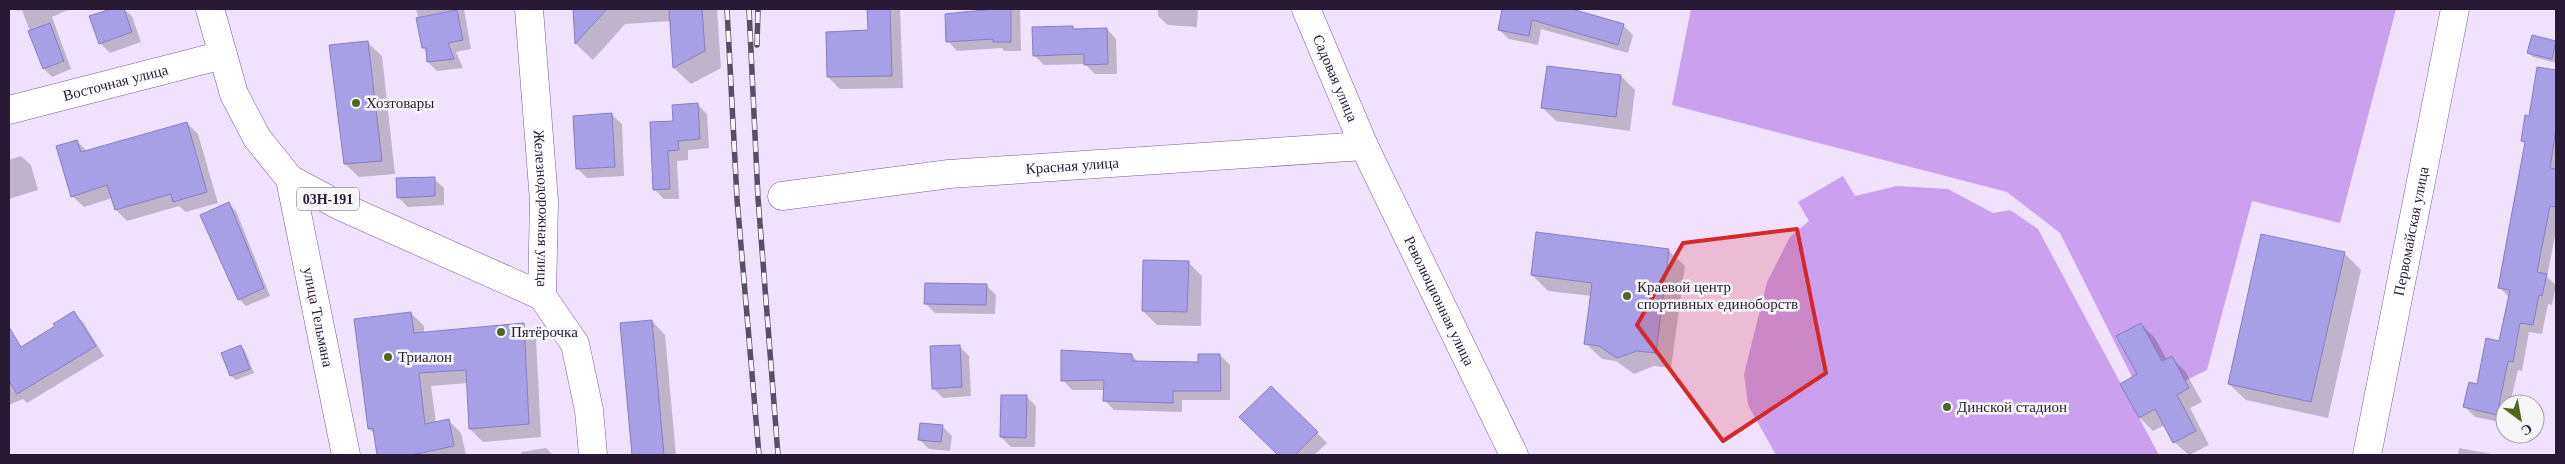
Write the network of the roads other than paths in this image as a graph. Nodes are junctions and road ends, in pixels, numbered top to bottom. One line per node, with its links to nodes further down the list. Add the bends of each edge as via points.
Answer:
1 (210, 9): 5 (street, улица Тельмана / 03Н-191)
2 (529, 9): 10 (street, Железнодорожная улица, via 544,201)
3 (1306, 9): 7 (street, Садовая улица)
4 (2455, 9): 14 (street, Первомайская улица)
5 (222, 56): 6 (street, Восточная улица); 8 (street, улица Тельмана / 03Н-191, via 234,94 257,138)
6 (9, 110)
7 (1364, 146): 9 (street, Красная улица, via 949,174); 13 (street, Революционная улица)
8 (290, 179): 10 (street, улица Тельмана / 03Н-191, via 340,206); 11 (street, улица Тельмана)
9 (782, 196)
10 (542, 296): 12 (street, Железнодорожная улица, via 575,344 589,410)
11 (346, 455)
12 (593, 455)
13 (1514, 455)
14 (2367, 455)

